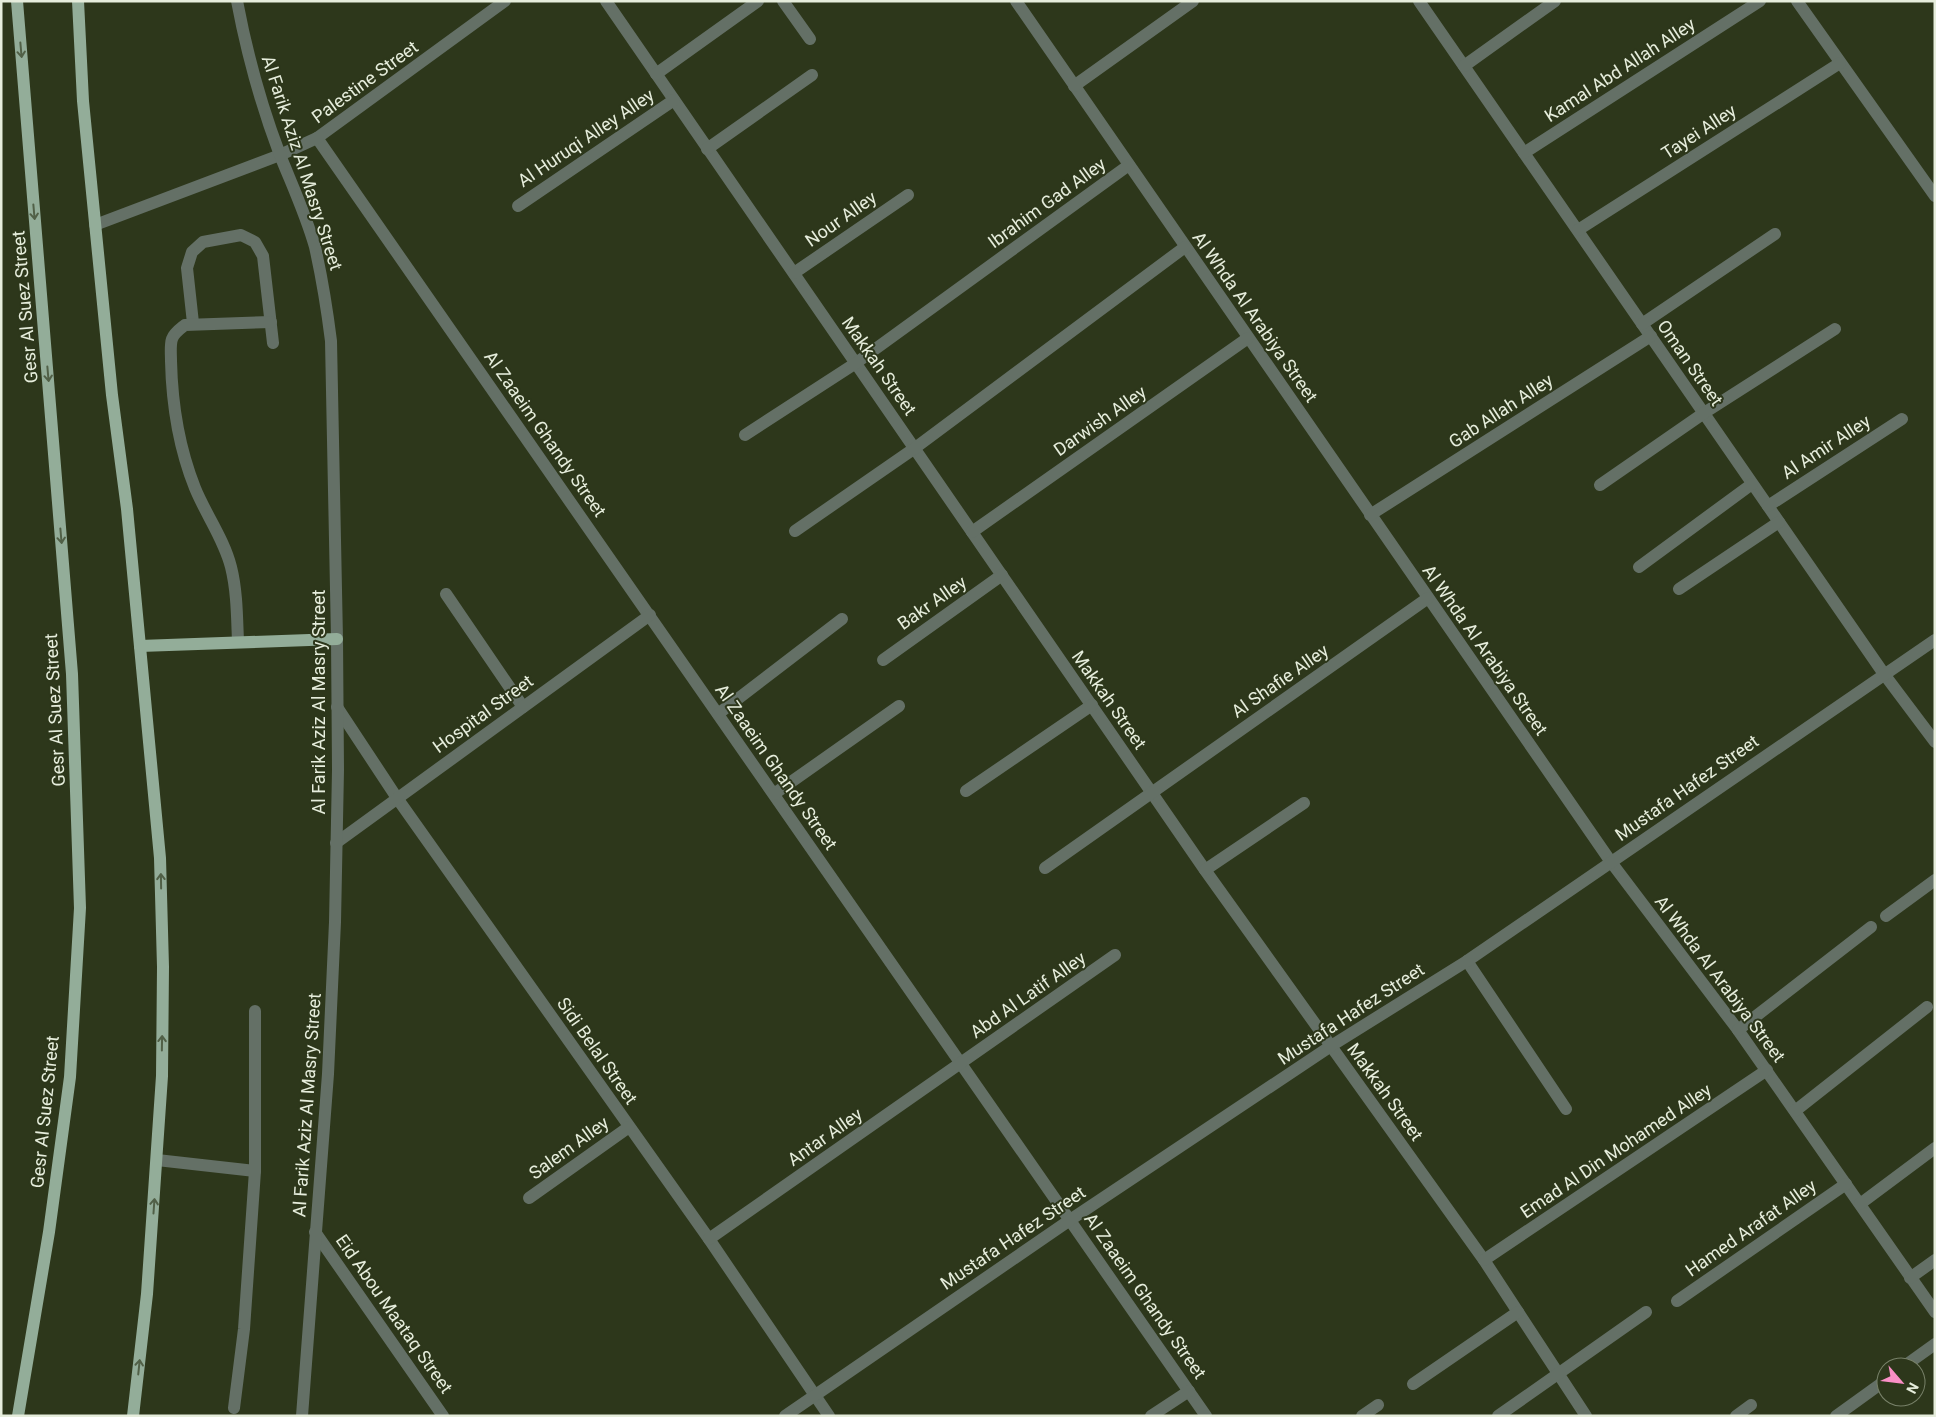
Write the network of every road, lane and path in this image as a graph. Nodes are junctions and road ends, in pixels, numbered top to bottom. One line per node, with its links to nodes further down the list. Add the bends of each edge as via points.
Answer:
1 (17, 1): 123 (main road, Gesr Al Suez Street, one-way to 123, via 72,674 80,908 70,1077 49,1232)
2 (78, 1): 30 (main road, via 83,101)
3 (236, 1): 24 (street, Al Farik Aziz Al Masry Street, via 261,103)
4 (505, 1): 21 (street, Palestine Street)
5 (606, 1): 17 (street, Makkah Street)
6 (758, 1): 17 (street)
7 (783, 1): 14 (street)
8 (1016, 1): 19 (street, Al Whda Al Arabiya Street)
9 (1193, 1): 19 (street)
10 (1419, 1): 16 (street, Oman Street)
11 (1555, 1): 16 (street)
12 (1760, 1): 23 (street, Kamal Abd Allah Alley)
13 (1797, 1): 15 (street)
14 (810, 40)
15 (1840, 63): 26 (street); 31 (street, Tayei Alley)
16 (1464, 66): 23 (street, Oman Street)
17 (656, 74): 20 (street, Makkah Street)
18 (812, 75): 22 (street)
19 (1074, 86): 25 (street, Al Whda Al Arabiya Street)
20 (674, 100): 22 (street, Makkah Street); 29 (street, Al Huruqi Alley Alley)
21 (317, 138): 24 (street, Palestine Street); 59 (street, Al Zaaeim Ghandy Street)
22 (708, 149): 34 (street, Makkah Street)
23 (1524, 153): 31 (street, Oman Street)
24 (280, 155): 30 (street, Palestine Street); 61 (street, Al Farik Aziz Al Masry Street, via 314,246 325,293 331,341)
25 (1129, 165): 33 (street, Al Whda Al Arabiya Street); 42 (street, Ibrahim Gad Alley)
26 (1931, 182): 28 (street)
27 (908, 195): 34 (street, Nour Alley)
28 (1935, 196)
29 (518, 206)
30 (95, 225): 64 (main road)
31 (1578, 230): 37 (street, Oman Street)
32 (1775, 234): 37 (street)
33 (1185, 247): 40 (street, Al Whda Al Arabiya Street); 46 (street)
34 (794, 273): 42 (street, Makkah Street)
35 (271, 322): 36 (street); 36 (street, via 263,256 255,242 241,235 203,242 192,252 187,268); 41 (street)
36 (194, 324): 63 (street, via 185,325 172,338 176,418 194,487 231,566)
37 (1642, 324): 39 (street, Oman Street)
38 (1836, 329): 43 (street)
39 (1650, 336): 43 (street, Oman Street); 50 (street, Gab Allah Alley)
40 (1248, 338): 50 (street, Al Whda Al Arabiya Street); 53 (street, Darwish Alley)
41 (273, 343)
42 (856, 363): 45 (street, Ibrahim Gad Alley); 46 (street, Makkah Street)
43 (1704, 413): 47 (street, Oman Street); 48 (street)
44 (1902, 419): 49 (street, Al Amir Alley)
45 (745, 435)
46 (914, 448): 52 (street); 53 (street, Makkah Street)
47 (1752, 484): 49 (street, Oman Street); 54 (street)
48 (1600, 485)
49 (1768, 506): 51 (street, Oman Street)
50 (1370, 515): 58 (street, Al Whda Al Arabiya Street)
51 (1779, 522): 56 (street); 66 (street, Oman Street)
52 (795, 531)
53 (972, 532): 55 (street, Makkah Street)
54 (1639, 568)
55 (1002, 575): 65 (street, Bakr Alley); 67 (street, Makkah Street)
56 (1679, 589)
57 (446, 594): 68 (street)
58 (1428, 598): 74 (street, Al Shafie Alley); 79 (street, Al Whda Al Arabiya Street)
59 (650, 615): 68 (street, Hospital Street); 71 (street, Al Zaaeim Ghandy Street)
60 (842, 619): 71 (street)
61 (337, 639): 63 (main road); 70 (street, Al Farik Aziz Al Masry Street)
62 (1935, 640): 66 (street, Mustafa Hafez Street)
63 (238, 642): 64 (main road)
64 (140, 646): 97 (main road, one-way to 64, via 162,1076 160,858)
65 (883, 660)
66 (1884, 674): 72 (street, Oman Street); 79 (street, Mustafa Hafez Street)
67 (1092, 705): 73 (street); 74 (street, Makkah Street)
68 (524, 706): 76 (street, Hospital Street)
69 (899, 706): 75 (street)
70 (337, 707): 76 (street, Sidi Belal Street); 78 (street, Al Farik Aziz Al Masry Street)
71 (718, 714): 75 (street, Al Zaaeim Ghandy Street)
72 (1935, 742)
73 (966, 791)
74 (1152, 793): 80 (street, Al Shafie Alley); 81 (street, Makkah Street)
75 (774, 794): 91 (street, Al Zaaeim Ghandy Street)
76 (397, 798): 78 (street, Hospital Street); 95 (street, Sidi Belal Street)
77 (1304, 803): 81 (street)
78 (336, 843): 103 (street, Al Farik Aziz Al Masry Street, via 328,1074)
79 (1611, 862): 86 (street, Mustafa Hafez Street); 89 (street, Al Whda Al Arabiya Street)
80 (1045, 868)
81 (1205, 870): 90 (street, Makkah Street)
82 (1935, 880): 83 (street)
83 (1886, 916)
84 (1871, 926): 89 (street)
85 (1115, 955): 91 (street, Abd Al Latif Alley)
86 (1467, 961): 90 (street, Mustafa Hafez Street); 93 (street)
87 (1927, 1007): 94 (street)
88 (255, 1011): 98 (street)
89 (1738, 1030): 92 (street, Al Whda Al Arabiya Street)
90 (1331, 1046): 102 (street, Mustafa Hafez Street); 105 (street, Makkah Street)
91 (961, 1063): 102 (street, Al Zaaeim Ghandy Street); 104 (street, Antar Alley)
92 (1767, 1070): 94 (street, Al Whda Al Arabiya Street); 105 (street, Emad Al Din Mohamed Alley)
93 (1566, 1109)
94 (1795, 1111): 99 (street, Al Whda Al Arabiya Street)
95 (629, 1127): 100 (street, Salem Alley); 104 (street, Sidi Belal Street)
96 (1935, 1148): 101 (street)
97 (157, 1160): 98 (street); 122 (main road, one-way to 97)
98 (255, 1171): 121 (street, via 245,1320)
99 (1846, 1184): 101 (street, Al Whda Al Arabiya Street); 108 (street, Hamed Arafat Alley)
100 (529, 1198)
101 (1860, 1204): 107 (street, Al Whda Al Arabiya Street)
102 (1070, 1220): 117 (street, Al Zaaeim Ghandy Street); 118 (street, Mustafa Hafez Street)
103 (316, 1232): 125 (street, Al Farik Aziz Al Masry Street); 126 (street, Eid Abou Maataq Street)
104 (709, 1240): 118 (street, Sidi Belal Street)
105 (1484, 1260): 109 (street, Makkah Street)
106 (1935, 1260): 107 (street)
107 (1910, 1278): 111 (street, Al Whda Al Arabiya Street)
108 (1677, 1301)
109 (1518, 1312): 114 (street, Makkah Street); 115 (street)
110 (1646, 1312): 114 (street)
111 (1935, 1312)
112 (1935, 1344): 113 (street)
113 (1917, 1357)
114 (1558, 1372): 132 (street); 133 (street, Makkah Street)
115 (1413, 1384)
116 (1876, 1387): 135 (street)
117 (1189, 1391): 129 (street); 130 (street, Al Zaaeim Ghandy Street)
118 (815, 1395): 127 (street, Mustafa Hafez Street); 128 (street, Sidi Belal Street)
119 (1378, 1404): 131 (street)
120 (1751, 1405): 134 (street)
121 (234, 1408)
122 (134, 1409): 124 (main road)
123 (18, 1416)
124 (143, 1416)
125 (302, 1416)
126 (443, 1416)
127 (785, 1416)
128 (829, 1416)
129 (1151, 1416)
130 (1206, 1416)
131 (1362, 1416)
132 (1498, 1416)
133 (1586, 1416)
134 (1736, 1416)
135 (1836, 1416)

